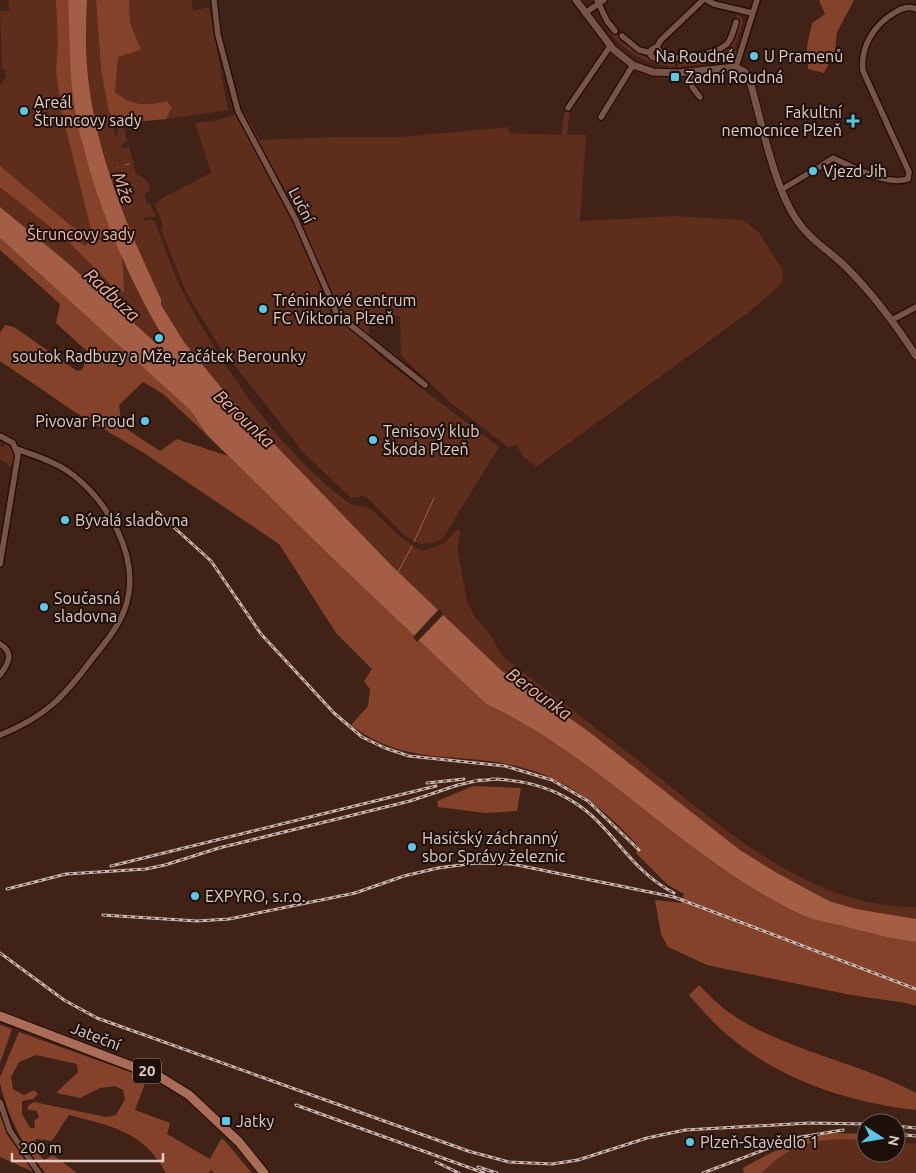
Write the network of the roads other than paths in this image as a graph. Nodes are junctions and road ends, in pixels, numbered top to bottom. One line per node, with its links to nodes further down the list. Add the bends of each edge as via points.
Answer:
1 (214, 0): 29 (street, Luční, via 218,35 238,111 296,220 337,314)
2 (576, 0): 8 (street, Na Roudné)
3 (703, 0): 14 (street)
4 (707, 0): 9 (street)
5 (757, 0): 9 (street)
6 (600, 1): 8 (street); 11 (street)
7 (916, 9): 23 (street, via 902,8 876,25 862,62 863,71 909,172 908,179 902,181 873,176 833,158)
8 (585, 13): 13 (street, Na Roudné)
9 (752, 13): 18 (street)
10 (736, 22): 16 (street, Na Roudné, via 728,43 720,49 684,57)
11 (615, 32)
12 (622, 36): 15 (street, Na Roudné, via 640,50)
13 (610, 45): 17 (street, Na Roudné); 21 (street)
14 (656, 48): 15 (street, Na Roudné); 16 (street, Na Roudné, via 660,50)
15 (651, 53): 16 (street, Na Roudné, via 655,58)
16 (659, 56)
17 (633, 65): 19 (street, Na Roudné, via 653,72); 22 (street)
18 (736, 67): 19 (street, Na Roudné); 25 (street, Na Roudné, via 745,72 751,85)
19 (691, 72): 20 (street, via 692,87)
20 (700, 97)
21 (568, 108)
22 (601, 117)
23 (816, 168)
24 (809, 173): 25 (street)
25 (781, 190): 27 (street, Na Roudné, via 809,237 845,266)
26 (916, 307): 27 (street)
27 (892, 320): 28 (street, Na Roudné)
28 (916, 356)
29 (425, 385)
30 (0, 436): 31 (street)
31 (17, 448): 32 (street); 35 (street, via 56,464 91,489 115,525 126,553 129,582 125,609 118,624 74,684 41,716)
32 (0, 564)
33 (0, 644): 34 (street, via 10,657)
34 (0, 675)
35 (0, 735)
36 (0, 1016): 39 (main road, Jateční / 20, via 160,1077 189,1095 239,1142)
37 (0, 1102): 38 (street, via 10,1131)
38 (39, 1173)
39 (264, 1173)

